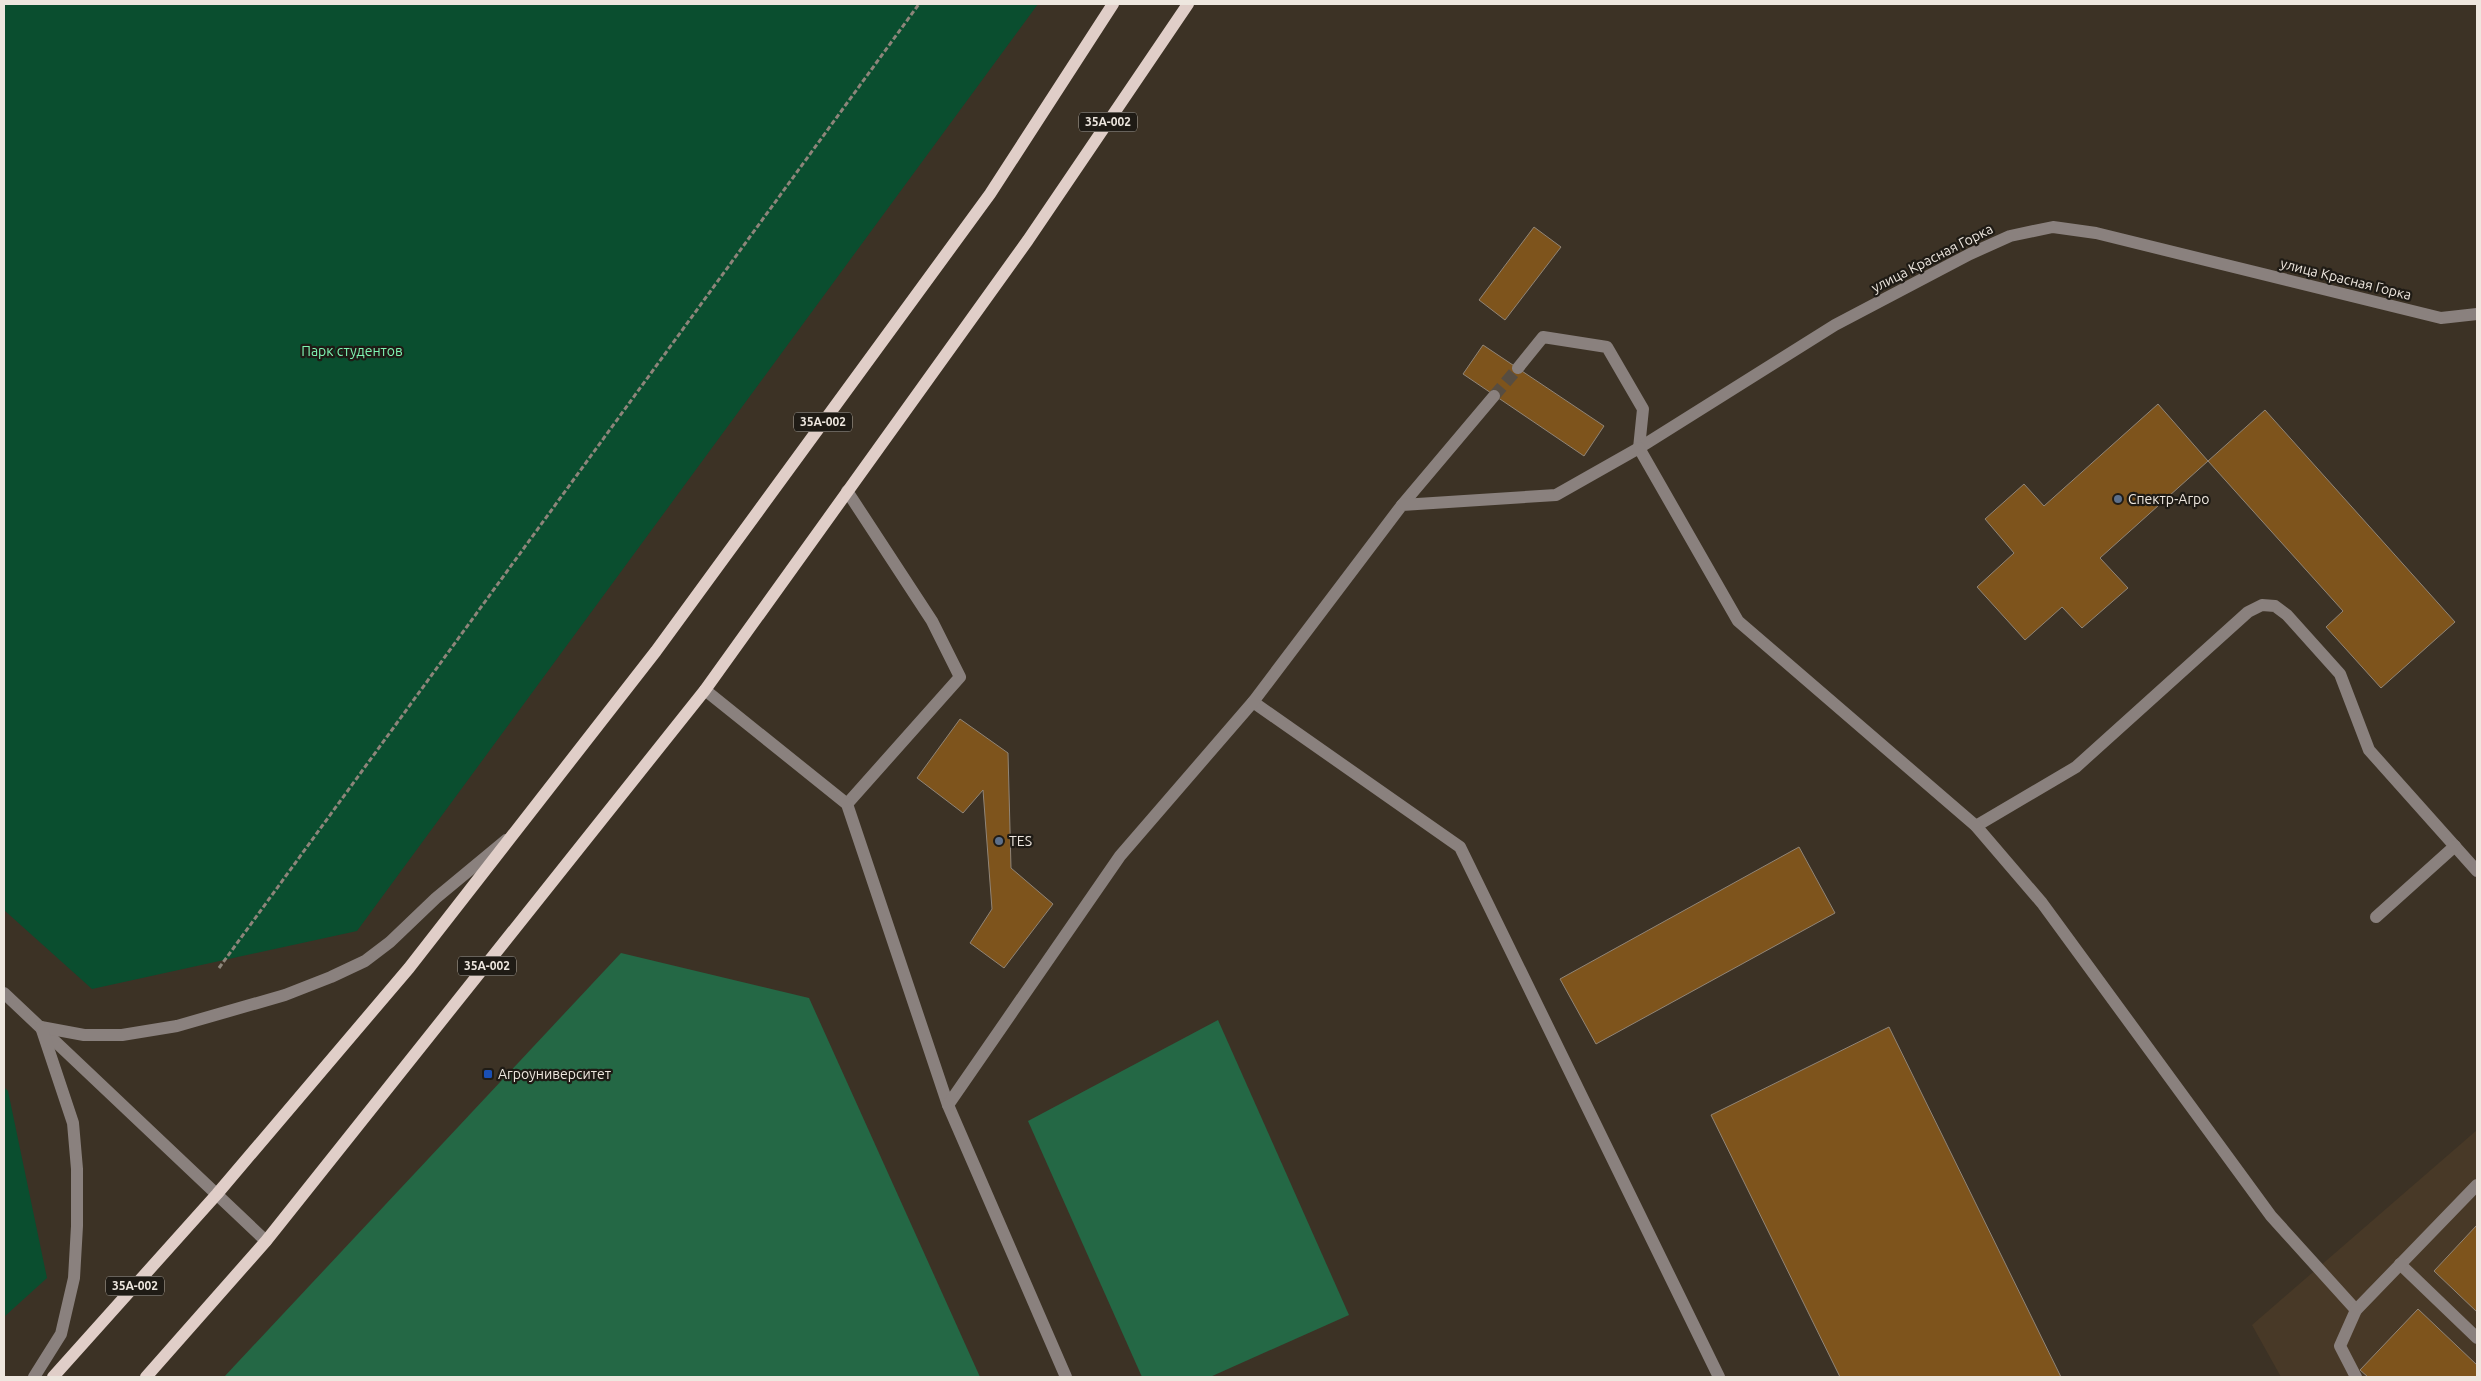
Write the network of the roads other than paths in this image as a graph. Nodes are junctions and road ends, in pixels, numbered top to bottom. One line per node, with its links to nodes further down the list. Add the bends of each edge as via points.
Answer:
1 (1113, 4): 13 (main road, 35А-002, via 990,194 656,651)
2 (1188, 4): 7 (main road, 35А-002, via 1028,240)
3 (2477, 314): 6 (street, улица Красная Горка, via 2441,318 2096,233 2053,227 2010,236 1835,325)
4 (1518, 368): 6 (street, via 1543,337 1608,348 1644,408)
5 (1494, 396): 8 (street)
6 (1639, 448): 8 (street, улица Красная Горка, via 1556,495); 12 (street, via 1738,621)
7 (847, 491): 9 (main road, 35А-002); 11 (street, via 932,621 960,677)
8 (1402, 505): 10 (street)
9 (705, 690): 11 (street); 22 (main road, 35А-002)
10 (1253, 702): 19 (street, via 1120,856); 30 (street, via 1460,847)
11 (847, 804): 19 (street)
12 (1976, 826): 14 (street, via 2076,767 2248,612 2262,605 2275,606 2288,615 2340,674 2369,750); 24 (street, via 2042,903 2271,1216)
13 (516, 831): 18 (street, via 436,898 390,942 365,961 331,977 277,997 177,1026 122,1034 84,1035); 21 (main road, 35А-002, via 409,968)
14 (2455, 846): 15 (street); 16 (street)
15 (2477, 871)
16 (2376, 917)
17 (4, 993): 18 (street)
18 (41, 1027): 21 (street); 26 (street, via 73,1123 77,1226 74,1278 61,1334)
19 (948, 1104): 29 (street)
20 (2477, 1184): 23 (street)
21 (217, 1194): 22 (street); 27 (main road, 35А-002)
22 (266, 1241): 28 (main road, 35А-002)
23 (2400, 1264): 24 (street); 25 (street)
24 (2356, 1310): 31 (street, via 2340,1346)
25 (2477, 1338)
26 (34, 1377)
27 (53, 1377)
28 (146, 1377)
29 (1066, 1377)
30 (1719, 1377)
31 (2356, 1377)

